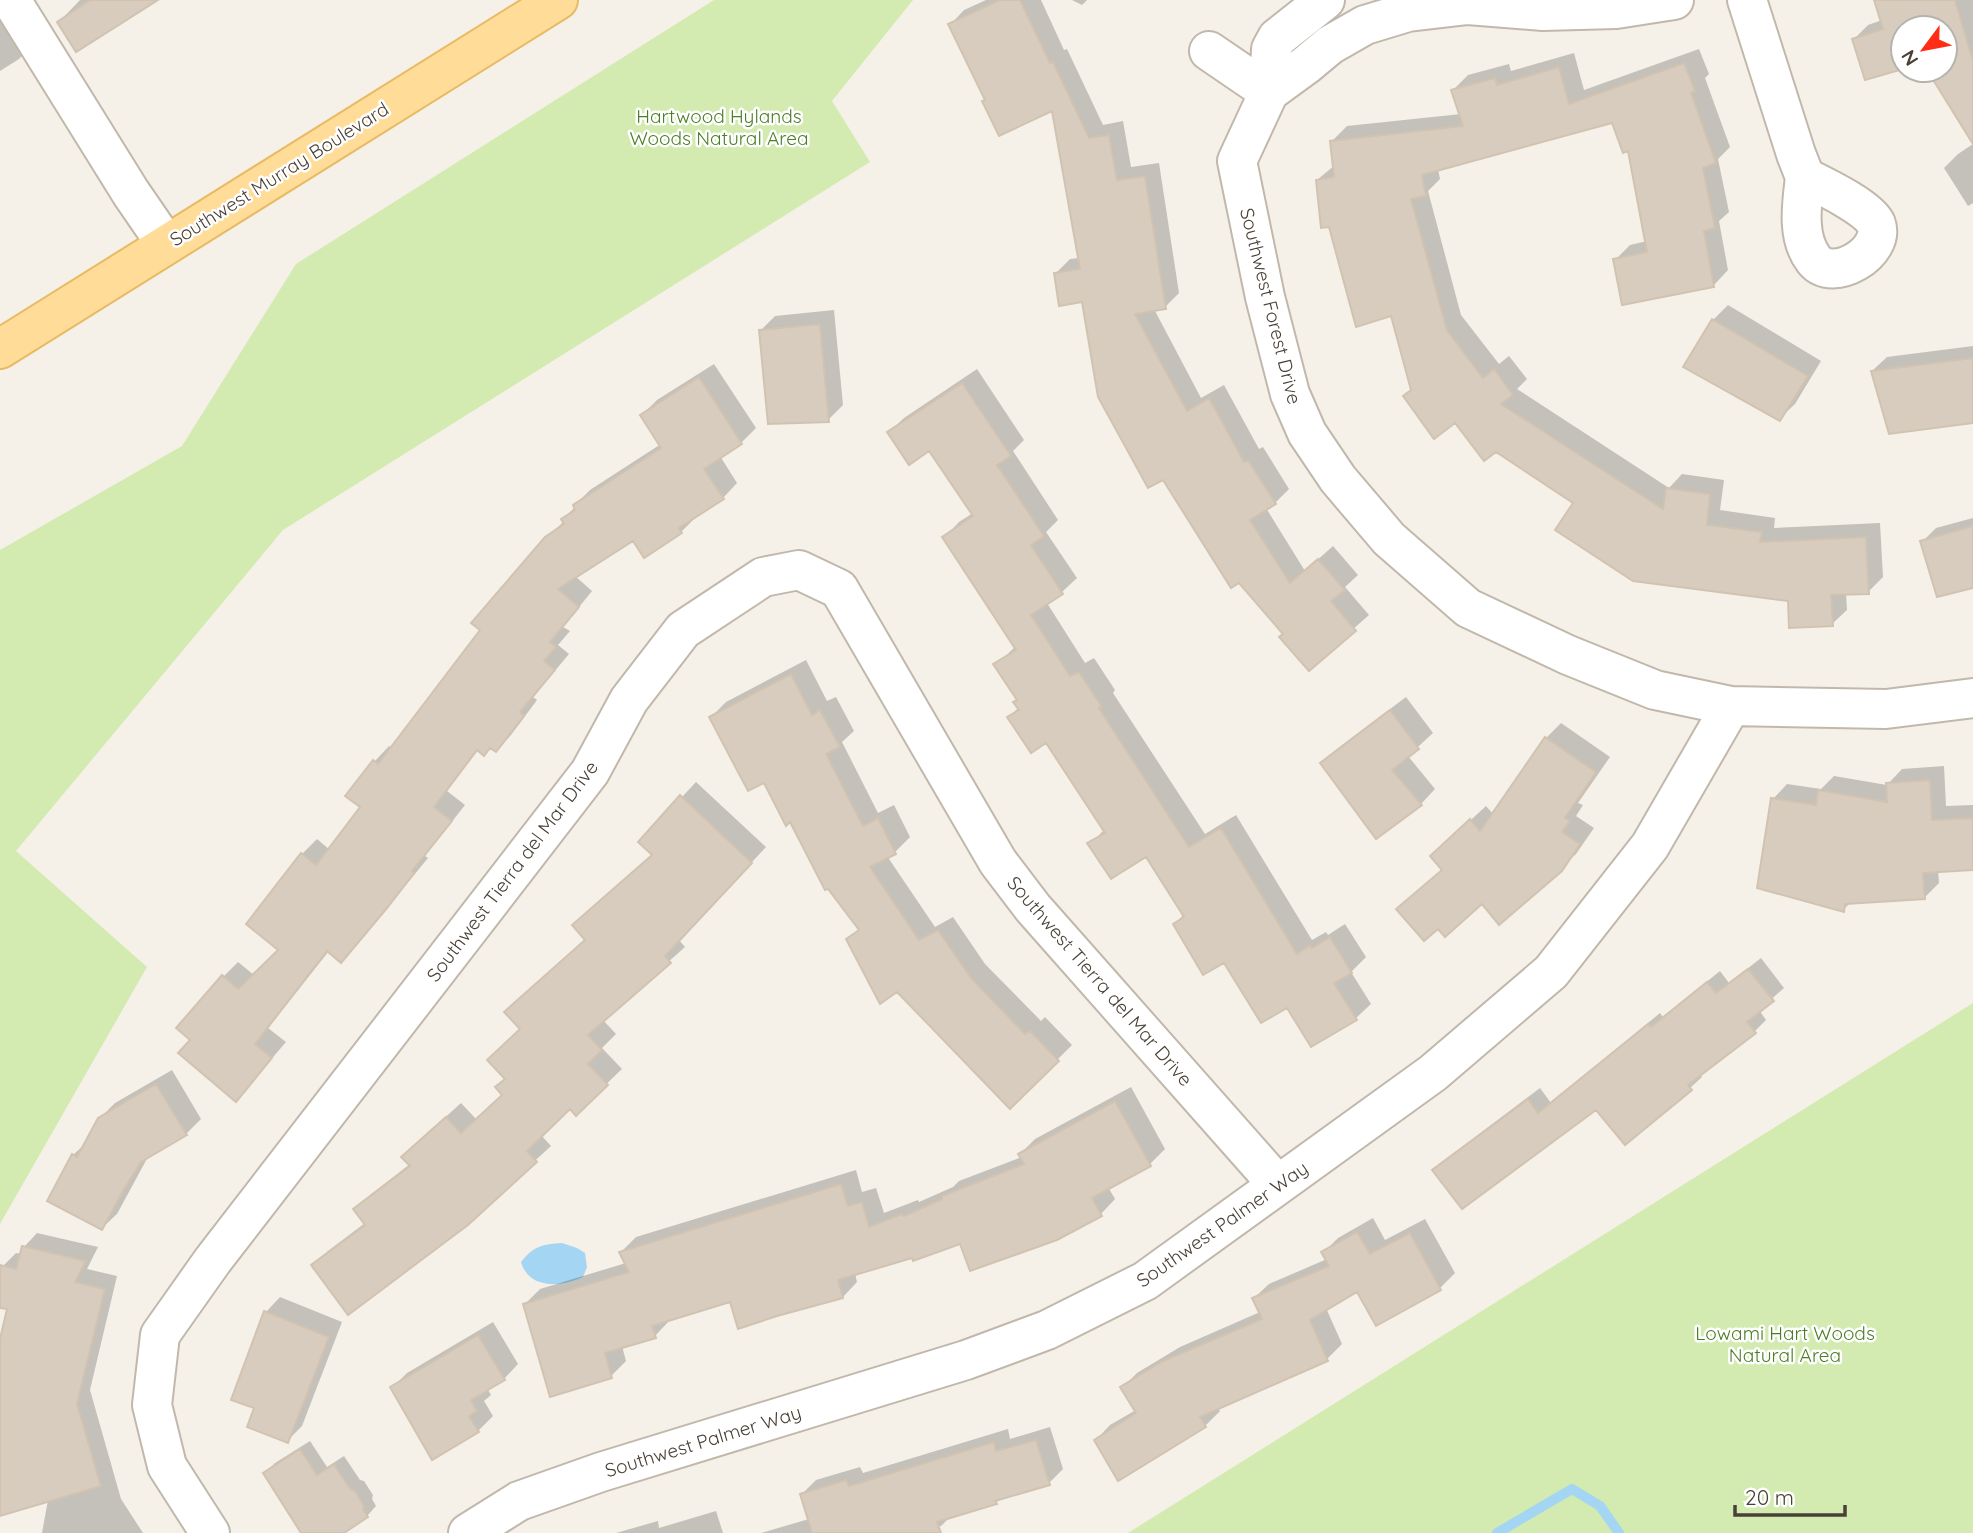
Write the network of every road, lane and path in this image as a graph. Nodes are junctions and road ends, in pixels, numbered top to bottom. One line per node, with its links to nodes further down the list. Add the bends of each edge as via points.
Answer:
1 (11, 0): 9 (street)
2 (558, 0): 9 (main road, Southwest Murray Boulevard)
3 (1325, 0): 7 (street, Southwest Forest Drive, via 1271,49)
4 (1674, 0): 7 (street, Southwest Forest Drive, via 1616,9 1468,5 1408,12 1364,25)
5 (1747, 0): 8 (street)
6 (1209, 51): 7 (street)
7 (1269, 92): 12 (street, Southwest Forest Drive, via 1237,161 1290,394 1307,433 1338,479 1389,539 1468,608 1655,690)
8 (1805, 177)
9 (166, 244): 10 (main road, Southwest Murray Boulevard)
10 (0, 349)
11 (1973, 698): 12 (street, Southwest Forest Drive, via 1886,709)
12 (1731, 706): 13 (street, Southwest Palmer Way, via 1650,846 1551,972 1433,1073)
13 (1278, 1185): 14 (street, Southwest Tierra del Mar Drive, via 1033,908 998,862 839,589 799,570 763,577 683,629 629,700 590,772 160,1335 152,1405 167,1466); 15 (street, Southwest Palmer Way, via 1145,1281 1047,1330 966,1360 601,1472 519,1501)
14 (210, 1533)
15 (468, 1533)

